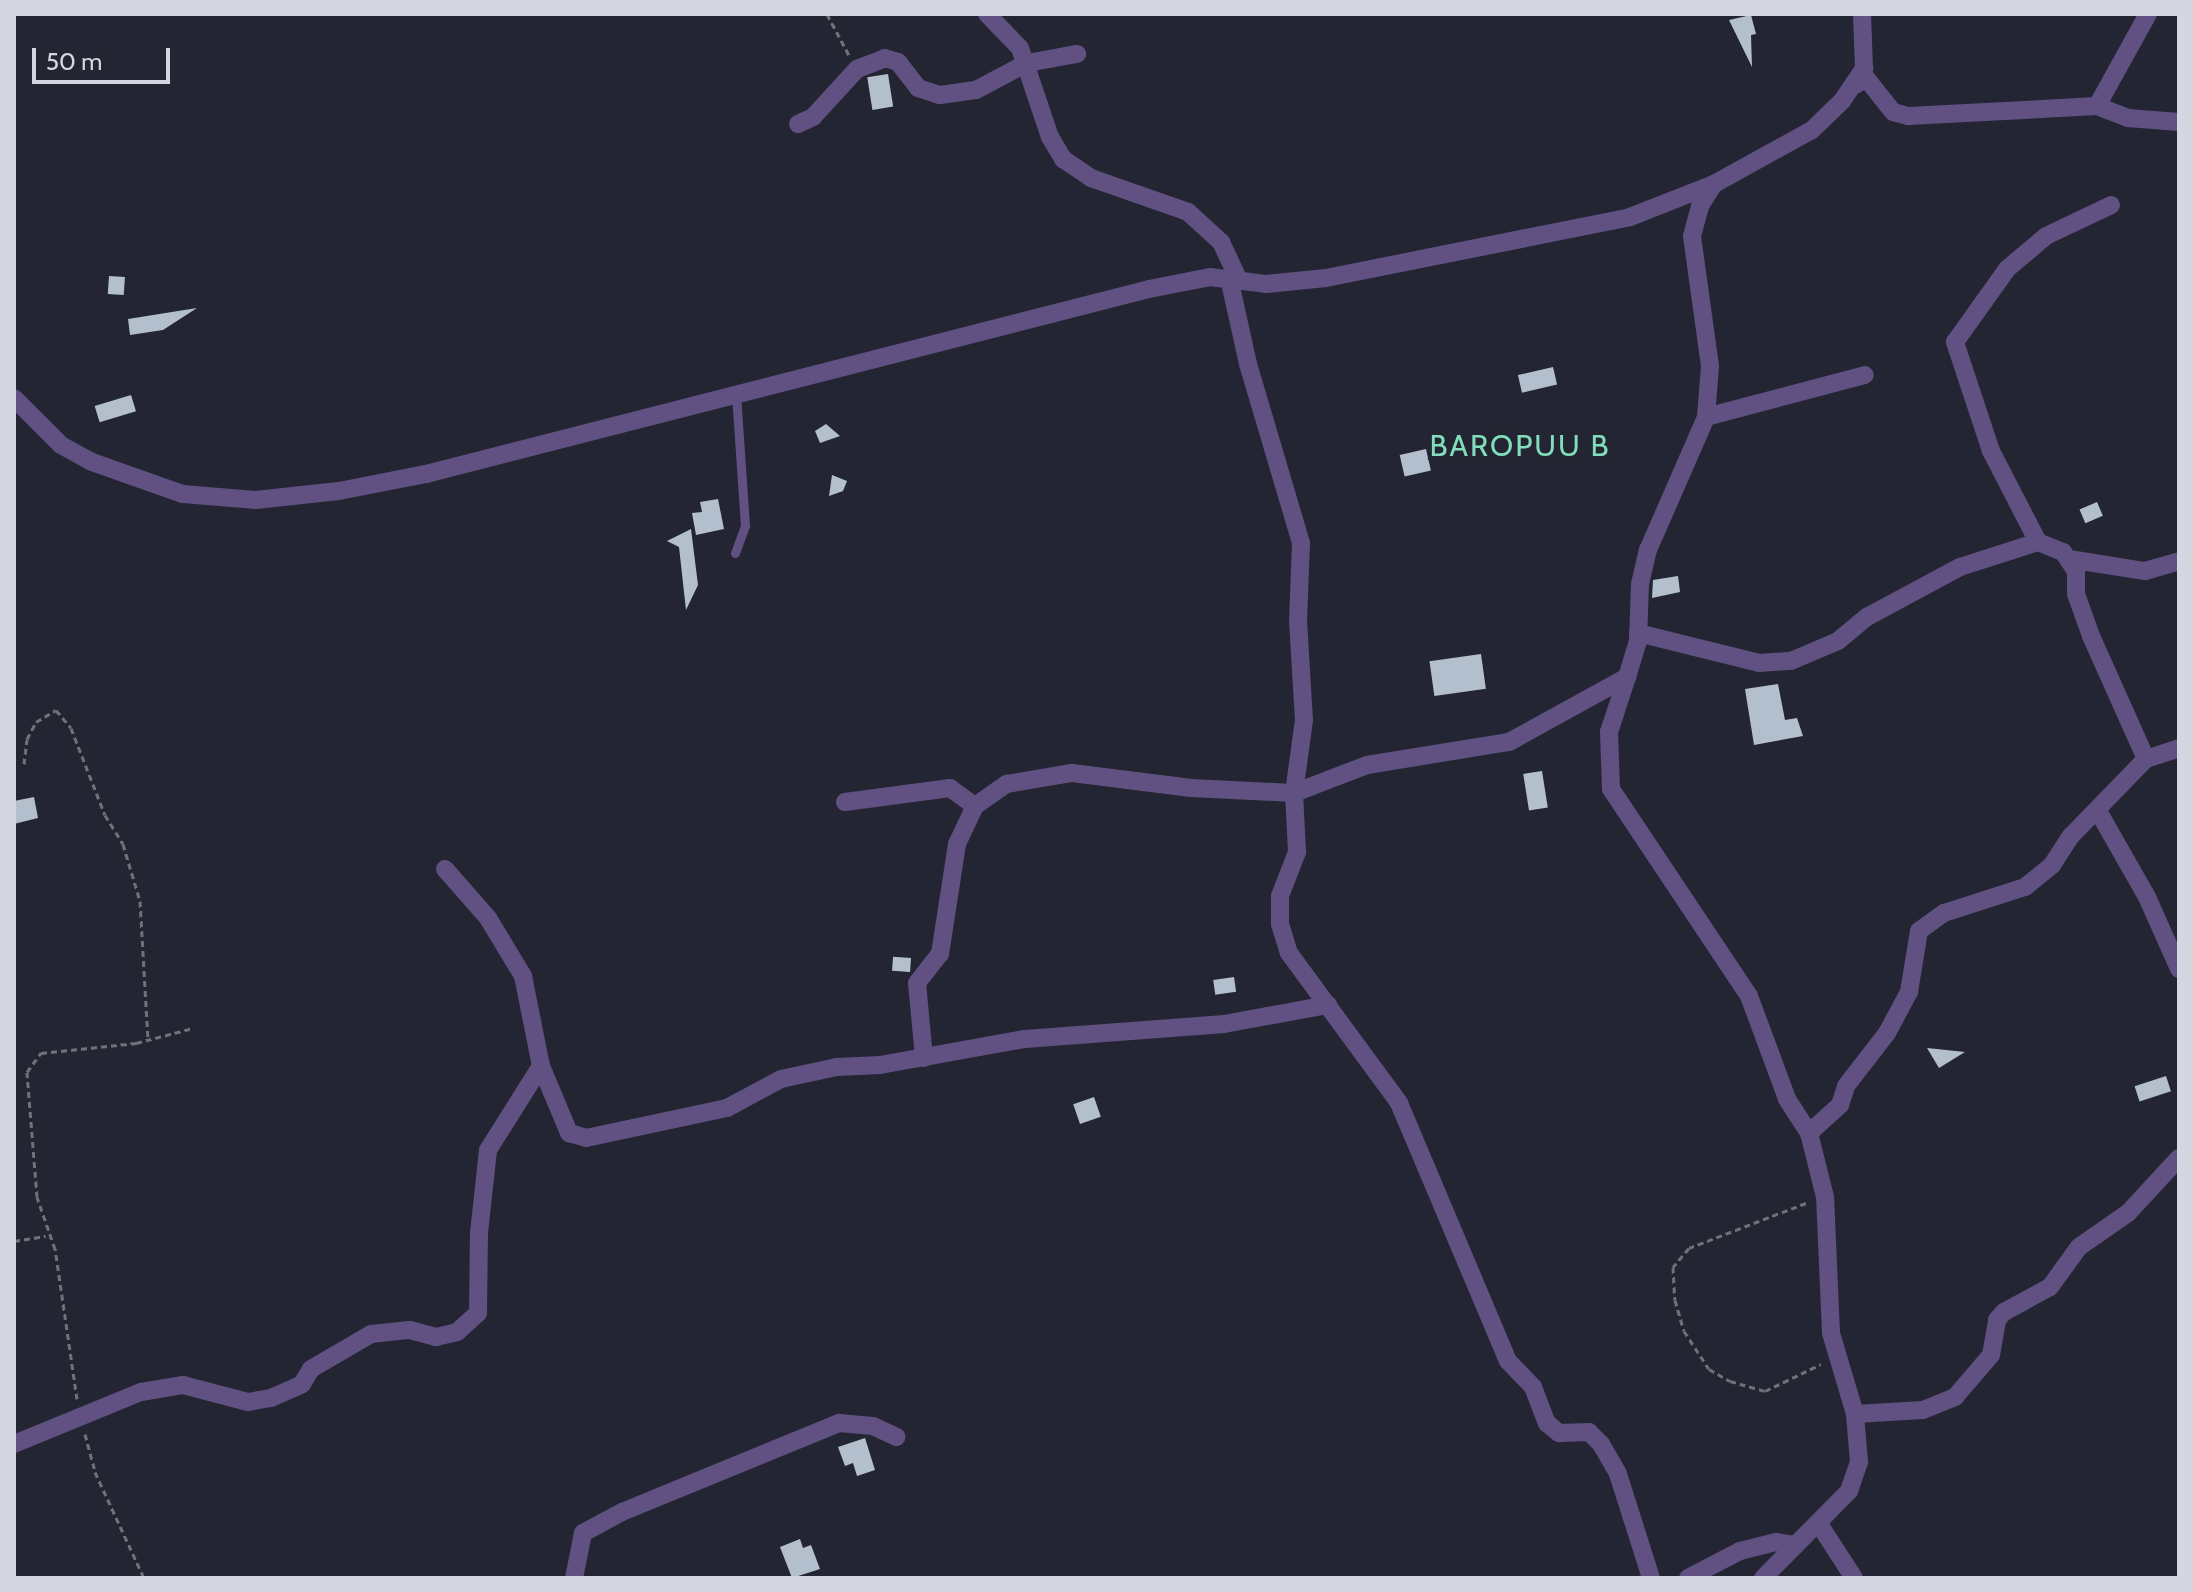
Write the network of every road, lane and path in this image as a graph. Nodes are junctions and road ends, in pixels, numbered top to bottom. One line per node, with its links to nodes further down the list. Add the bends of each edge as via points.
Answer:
1 (827, 14): 7 (path)
2 (987, 14): 6 (street, via 1020,48)
3 (1862, 14): 8 (street, via 1864,68)
4 (2148, 14): 9 (street)
5 (1077, 54): 6 (street)
6 (1027, 63): 7 (street, via 976,90 940,95 918,88 898,62 885,58); 14 (street, via 1050,137 1063,159 1091,178 1188,212 1221,242)
7 (857, 69): 11 (street, via 813,117)
8 (1855, 85): 9 (street, via 1866,78 1893,112 1908,116); 12 (street, via 1812,130)
9 (2097, 106): 10 (street, via 2128,118)
10 (2179, 122)
11 (798, 124)
12 (1714, 184): 14 (street, via 1585,231 1326,278 1266,284); 18 (street, via 1700,206 1692,236 1710,366)
13 (2111, 205): 19 (street, via 2046,236 2007,269 1955,342 1991,451)
14 (1233, 277): 16 (street, via 1149,289); 28 (street, via 1248,364 1301,543 1298,620 1304,720)
15 (1865, 375): 18 (street)
16 (736, 394): 17 (street, via 426,474 256,500 183,494 92,462 61,445); 20 (lane, via 745,526)
17 (14, 398)
18 (1706, 417): 23 (street, via 1648,550)
19 (2038, 542): 21 (street); 23 (street, via 1960,567 1867,617 1838,641 1791,661 1759,663)
20 (735, 553)
21 (2069, 559): 22 (street, via 2145,571); 26 (street, via 2091,636)
22 (2179, 561)
23 (1638, 633): 24 (street)
24 (1627, 677): 28 (street, via 1509,742 1367,765); 39 (street, via 1609,732 1611,789 1749,996 1787,1099)
25 (2179, 748): 26 (street)
26 (2146, 759): 31 (street)
27 (24, 764): 36 (path, via 36,722 56,710 71,728 105,815 123,844 140,901)
28 (1294, 793): 30 (street, via 1191,788 1072,773 1007,784); 34 (street, via 1297,852 1280,896 1280,924 1289,953)
29 (845, 802): 30 (street, via 950,788)
30 (975, 806): 37 (street, via 957,844 940,954 917,983)
31 (2098, 811): 33 (street, via 2147,897); 39 (street, via 2025,887 1944,913 1919,931 1909,992 1887,1033 1846,1086 1840,1105)
32 (445, 869): 38 (street, via 488,918 523,976)
33 (2179, 969)
34 (1328, 1005): 37 (street, via 1165,1031 1025,1039); 53 (street, via 1399,1103 1508,1361 1533,1387 1547,1423 1559,1433 1589,1432 1618,1474)
35 (193, 1028): 36 (path)
36 (148, 1038): 42 (path, via 34,1058 27,1072 37,1197)
37 (924, 1058): 38 (street, via 781,1079 727,1108 586,1138 569,1133)
38 (541, 1066): 46 (street, via 488,1150 478,1313 470,1322 436,1337 410,1330 371,1334 311,1369 302,1384 271,1398 248,1402 183,1385 141,1392)
39 (1809, 1133): 41 (street)
40 (2179, 1158): 45 (street, via 2128,1213 2079,1247 2050,1287 2004,1312 1997,1320 1991,1355 1955,1397 1923,1410)
41 (1825, 1197): 44 (street, via 1826,1289); 44 (path, via 1748,1221 1689,1248 1673,1267 1675,1300 1684,1331 1709,1369 1730,1381 1765,1391)
42 (46, 1236): 43 (path); 46 (path, via 55,1249)
43 (14, 1241)
44 (1838, 1357): 45 (street)
45 (1855, 1414): 49 (street, via 1859,1462 1849,1491)
46 (81, 1421): 48 (street); 51 (path, via 95,1472)
47 (897, 1437): 52 (street, via 873,1426 839,1423 622,1512 583,1533)
48 (14, 1444)
49 (1819, 1524): 50 (street); 56 (street)
50 (1796, 1545): 54 (street, via 1776,1542 1740,1551); 55 (street)
51 (144, 1578)
52 (574, 1578)
53 (1651, 1578)
54 (1688, 1578)
55 (1763, 1578)
56 (1854, 1578)

